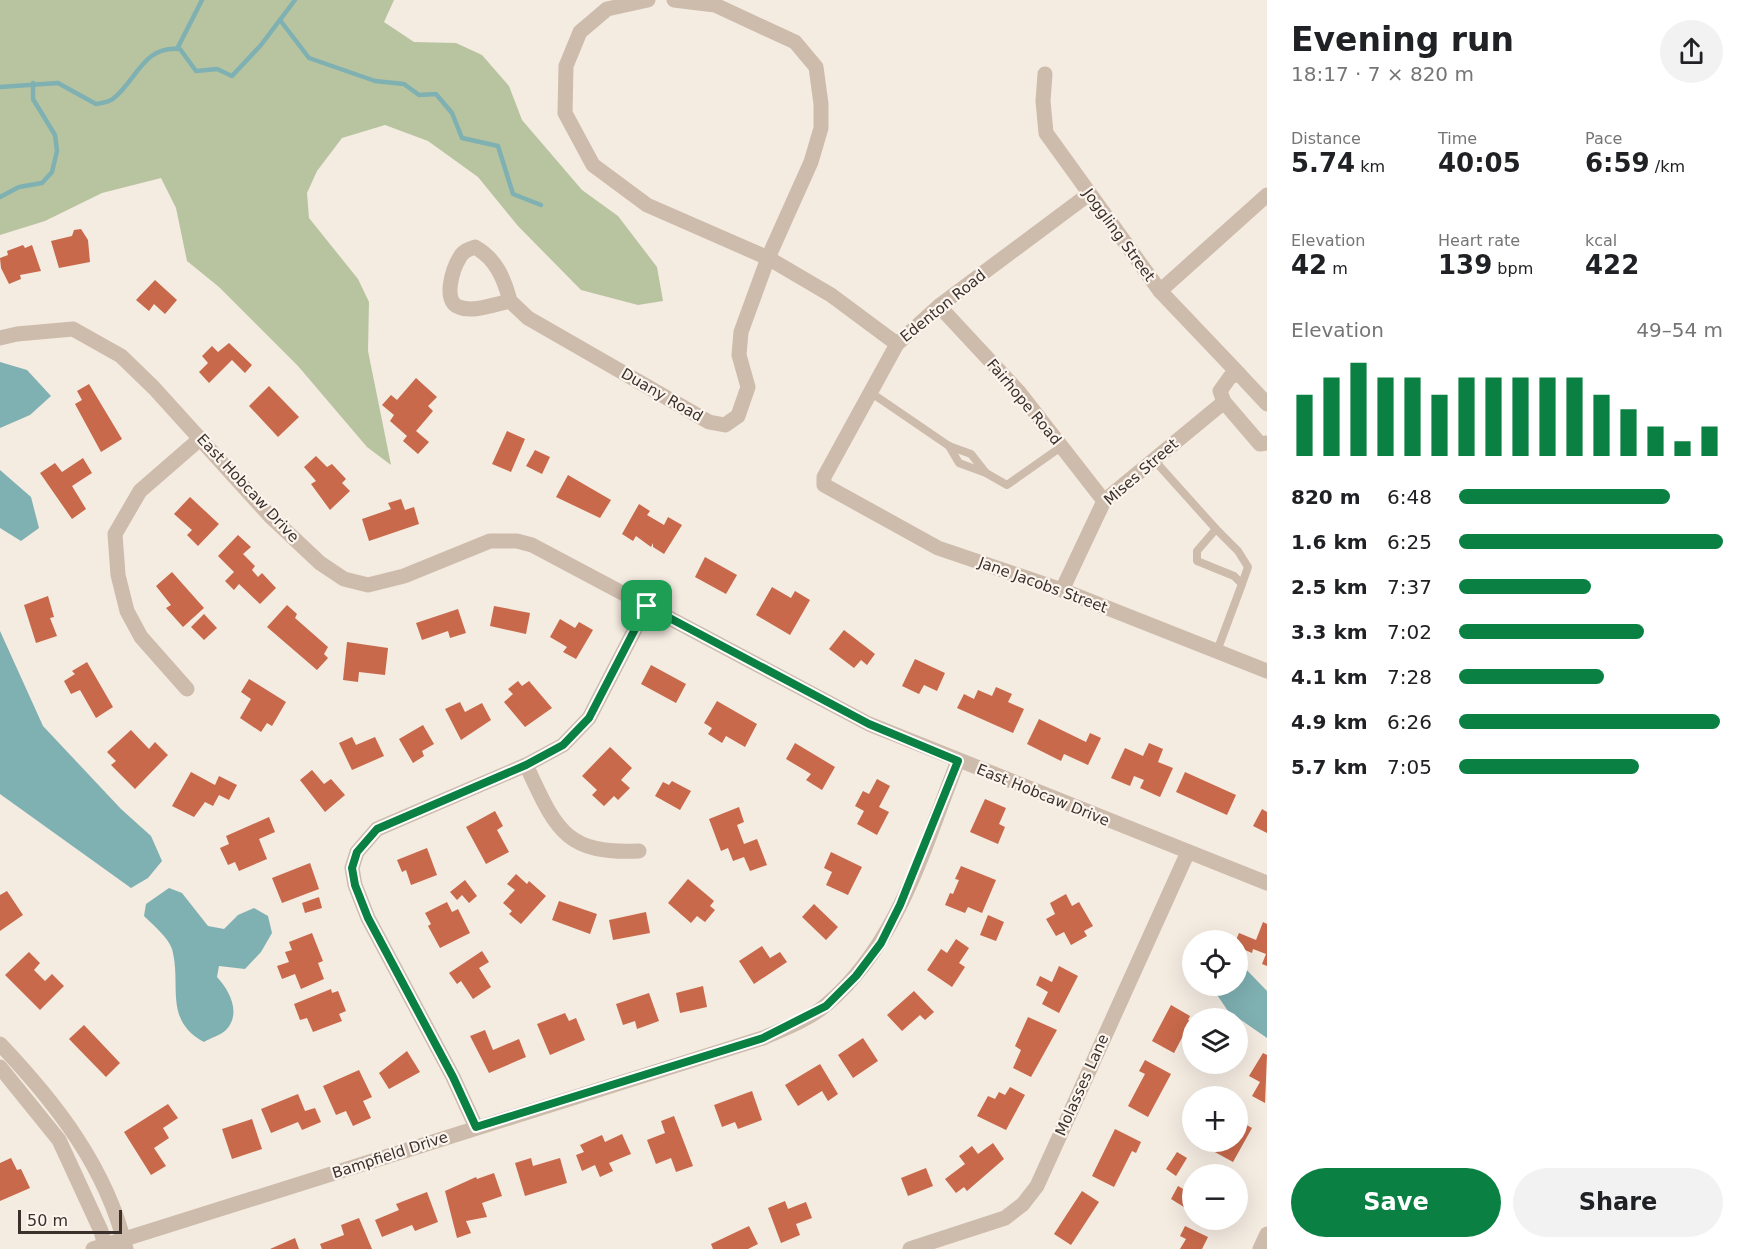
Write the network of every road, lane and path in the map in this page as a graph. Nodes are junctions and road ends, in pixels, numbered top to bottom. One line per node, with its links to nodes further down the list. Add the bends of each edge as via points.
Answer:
1 (648, 0): 3 (street)
2 (674, 0): 7 (street, Duany Road, via 715,5 795,42 816,67 821,129 811,162)
3 (616, 3): 7 (street, via 579,32 566,66 565,113 593,165 647,206)
4 (1045, 74): 5 (street, Joggling Street, via 1046,133)
5 (1089, 194): 8 (street, Joggling Street); 10 (street, Edenton Road)
6 (1267, 195): 8 (street)
7 (768, 258): 9 (street, Duany Road, via 741,333 739,355 748,387 738,416 725,425 709,422 528,318); 12 (street, via 831,295)
8 (1160, 291): 13 (street, Joggling Street)
9 (510, 301): 9 (street, Duany Road, via 505,282 487,254 475,247 466,249 456,268 450,301 469,309)
10 (939, 306): 12 (street, Edenton Road); 20 (street, Fairhope Road, via 1019,392)
11 (0, 338): 17 (street, East Hobcaw Drive, via 44,330 73,329 83,333 121,356)
12 (897, 344): 14 (street, Edenton Road)
13 (1239, 374): 15 (street, via 1223,384 1220,391); 16 (street, Joggling Street)
14 (870, 392): 18 (lane); 23 (street, Edenton Road, via 824,477)
15 (1224, 402): 19 (street); 21 (street, Mises Street)
16 (1267, 404)
17 (201, 438): 28 (street, East Hobcaw Drive, via 270,516 320,563 344,579 369,585 404,576 490,541 517,541 563,560); 31 (street, via 140,492 115,534 118,575 127,611 141,637)
18 (949, 446): 22 (lane, via 972,453); 22 (lane, via 959,463)
19 (1265, 446)
20 (1061, 447): 22 (lane, via 1007,485); 24 (street, Fairhope Road)
21 (1154, 460): 24 (street, Mises Street); 25 (lane)
22 (986, 473)
23 (824, 485): 27 (street, Jane Jacobs Street, via 938,548)
24 (1104, 501): 27 (street, Mises Street)
25 (1216, 529): 26 (lane, via 1248,567); 26 (lane, via 1196,557)
26 (1242, 584): 29 (lane)
27 (1062, 590): 29 (street, Jane Jacobs Street)
28 (647, 606): 32 (street, East Hobcaw Drive, via 869,724); 33 (street, via 589,718 563,745)
29 (1216, 651): 30 (street, Jane Jacobs Street)
30 (1267, 671)
31 (187, 689)
32 (958, 761): 35 (street, East Hobcaw Drive); 39 (street, Bampfield Drive, via 881,943 826,1006 763,1038)
33 (526, 765): 34 (street, via 556,826 564,834 612,853); 39 (street, via 377,829 364,842 352,868 368,918)
34 (639, 851)
35 (1188, 852): 36 (street, East Hobcaw Drive); 43 (street, Molasses Lane, via 1037,1186 1005,1218)
36 (1267, 883)
37 (0, 1044): 41 (street, via 36,1082 72,1130 102,1180)
38 (0, 1067): 42 (street, via 59,1140 101,1231)
39 (476, 1127): 41 (street, Bampfield Drive)
40 (1267, 1234): 44 (street)
41 (125, 1245): 42 (street, Bampfield Drive)
42 (101, 1248)
43 (910, 1249)
44 (1260, 1249)

